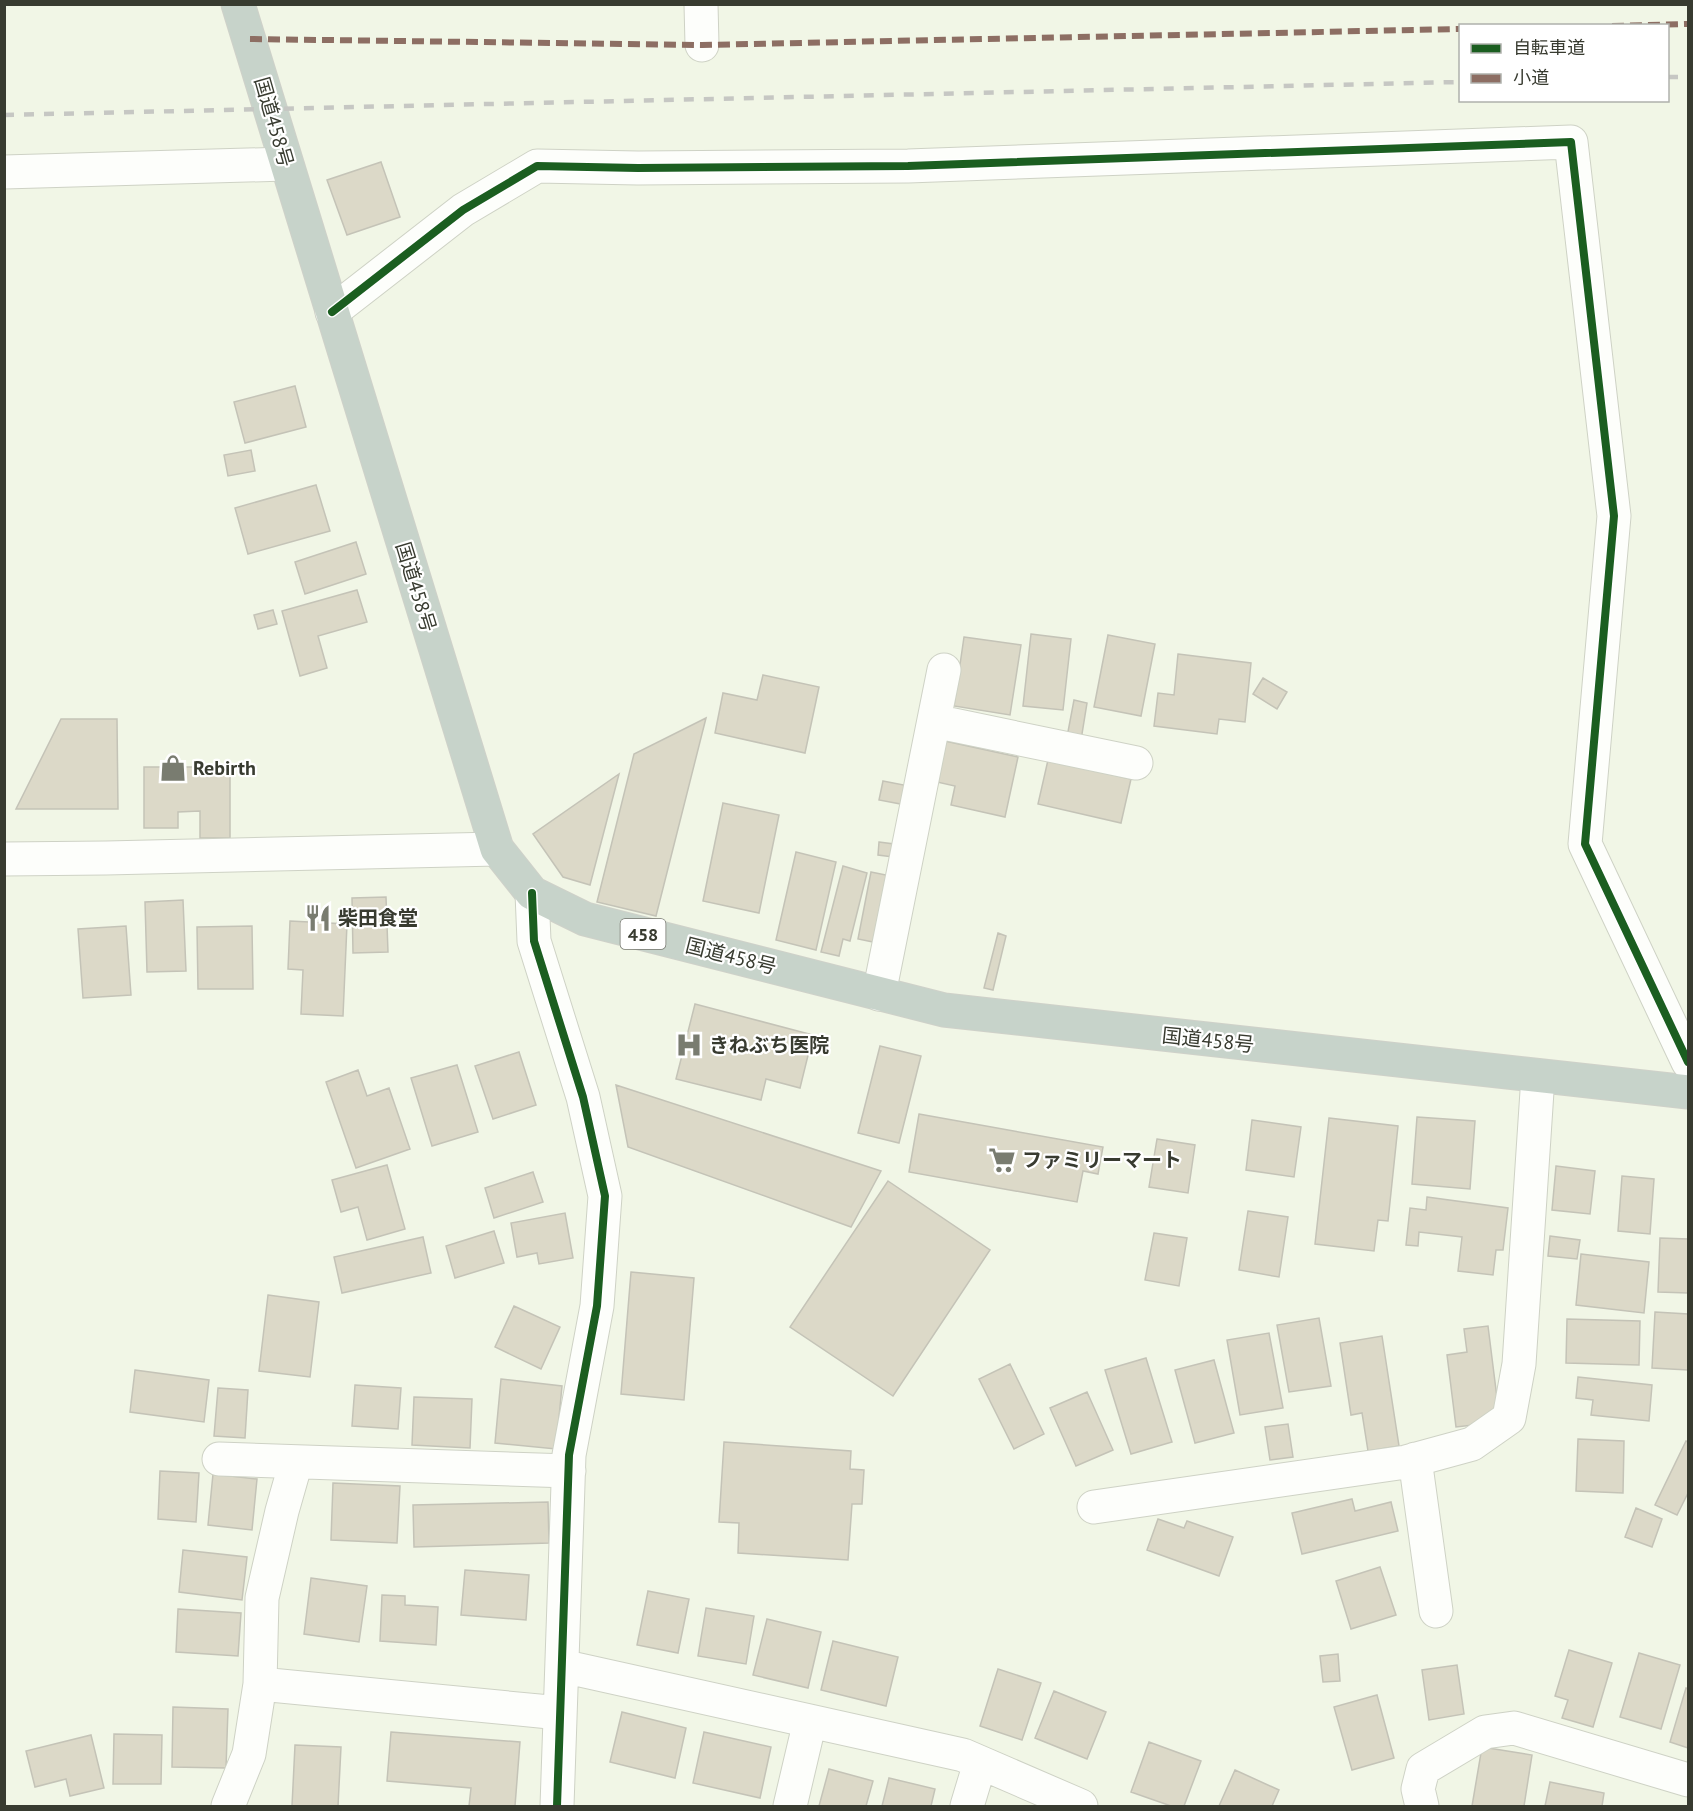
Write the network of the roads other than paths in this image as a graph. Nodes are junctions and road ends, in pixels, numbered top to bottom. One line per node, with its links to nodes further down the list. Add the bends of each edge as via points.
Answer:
1 (238, 4): 4 (highway, 国道458号 / 458)
2 (701, 4): 3 (street)
3 (702, 45)
4 (286, 164): 5 (street); 6 (highway, 国道458号 / 458)
5 (4, 172)
6 (332, 312): 10 (highway, 国道458号 / 458); 14 (street, via 463,210 537,166 908,166 1571,142 1614,516 1585,844)
7 (944, 670): 8 (street)
8 (934, 721): 9 (street); 13 (street)
9 (1136, 763)
10 (497, 849): 11 (street); 12 (highway, 国道458号 / 458)
11 (4, 859)
12 (532, 893): 13 (highway, 国道458号 / 458, via 585,919); 20 (street, via 534,941 583,1097 605,1196 597,1306)
13 (879, 994): 15 (highway, 国道458号 / 458, via 944,1010)
14 (1689, 1062)
15 (1538, 1076): 16 (highway, 国道458号 / 458); 18 (street, via 1519,1364 1509,1418 1472,1444)
16 (1689, 1092)
17 (219, 1459): 19 (street)
18 (1415, 1459): 21 (street); 22 (street)
19 (296, 1462): 20 (street); 24 (street, via 262,1598)
20 (569, 1470): 23 (street)
21 (1094, 1508)
22 (1436, 1611)
23 (562, 1666): 25 (street); 26 (street)
24 (260, 1684): 25 (street); 29 (street, via 249,1754)
25 (560, 1713): 30 (street)
26 (810, 1721): 27 (street, via 963,1755); 31 (street)
27 (980, 1763): 32 (street); 33 (street)
28 (1689, 1780): 34 (street, via 1514,1728 1485,1732 1423,1769 1418,1789)
29 (228, 1806)
30 (557, 1806)
31 (790, 1806)
32 (967, 1806)
33 (1082, 1806)
34 (1422, 1806)

